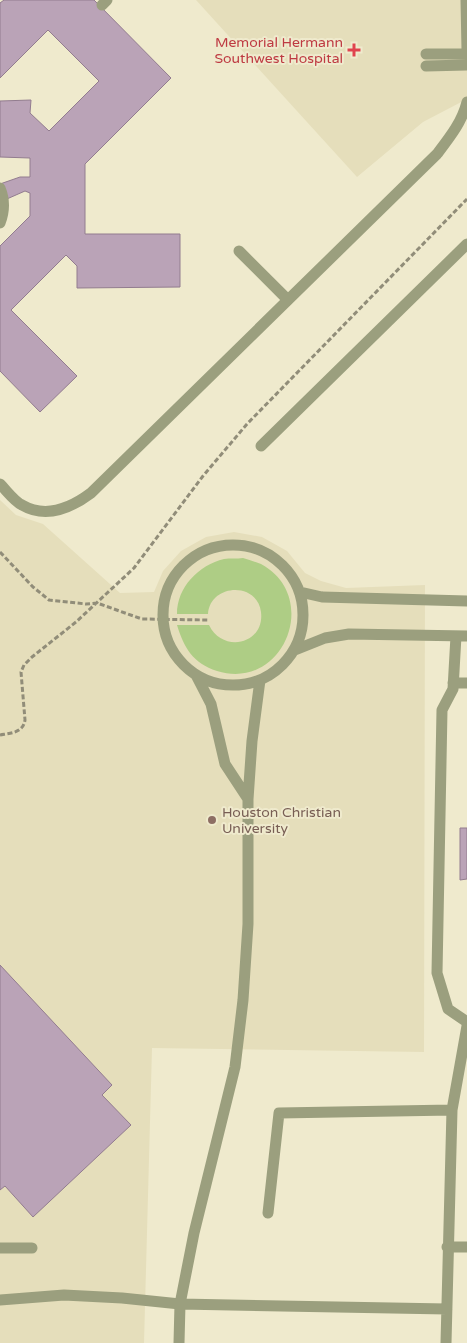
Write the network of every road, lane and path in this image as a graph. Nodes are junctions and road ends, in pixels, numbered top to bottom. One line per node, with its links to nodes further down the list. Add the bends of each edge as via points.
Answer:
1 (466, 0): 2 (lane)
2 (467, 52): 3 (lane)
3 (426, 54)
4 (426, 66): 5 (lane)
5 (467, 66)
6 (467, 102): 12 (lane, via 455,130 437,154)
7 (0, 188): 9 (lane, via 4,210)
8 (467, 199): 18 (path, via 246,424 134,568)
9 (0, 223)
10 (467, 244): 13 (lane)
11 (239, 251): 12 (lane)
12 (288, 300): 14 (lane, via 91,493 77,503 45,513 22,505)
13 (261, 446)
14 (0, 484)
15 (0, 552): 18 (path, via 32,587 50,600)
16 (300, 592): 17 (lane, via 322,597); 19 (lane, via 295,579 279,560 258,548 234,544 209,548 188,560 173,577 164,598); 22 (lane, via 303,627)
17 (467, 601)
18 (97, 604): 19 (path, via 142,619); 27 (path, via 24,665 21,672 24,726)
19 (162, 620): 20 (path); 23 (lane, via 167,641 179,661)
20 (208, 620)
21 (461, 636): 22 (lane, via 349,634 326,638); 25 (lane)
22 (295, 650): 24 (lane, via 279,669)
23 (196, 675): 24 (lane, via 216,684 238,686); 28 (lane, via 211,704 225,764)
24 (260, 680): 28 (lane)
25 (453, 683): 26 (lane); 29 (lane, via 442,710 436,973 448,1009)
26 (467, 683)
27 (0, 735)
28 (248, 799): 38 (lane, via 248,924 235,1067 194,1232)
29 (467, 1022)
30 (467, 1026): 31 (lane)
31 (452, 1110): 32 (lane, via 279,1113); 33 (lane)
32 (268, 1213)
33 (447, 1247): 34 (lane); 39 (lane)
34 (467, 1247)
35 (0, 1248): 36 (lane)
36 (32, 1248)
37 (0, 1300): 38 (lane, via 64,1294)
38 (180, 1304): 39 (lane); 40 (lane)
39 (447, 1309): 41 (lane)
40 (179, 1343)
41 (446, 1343)

